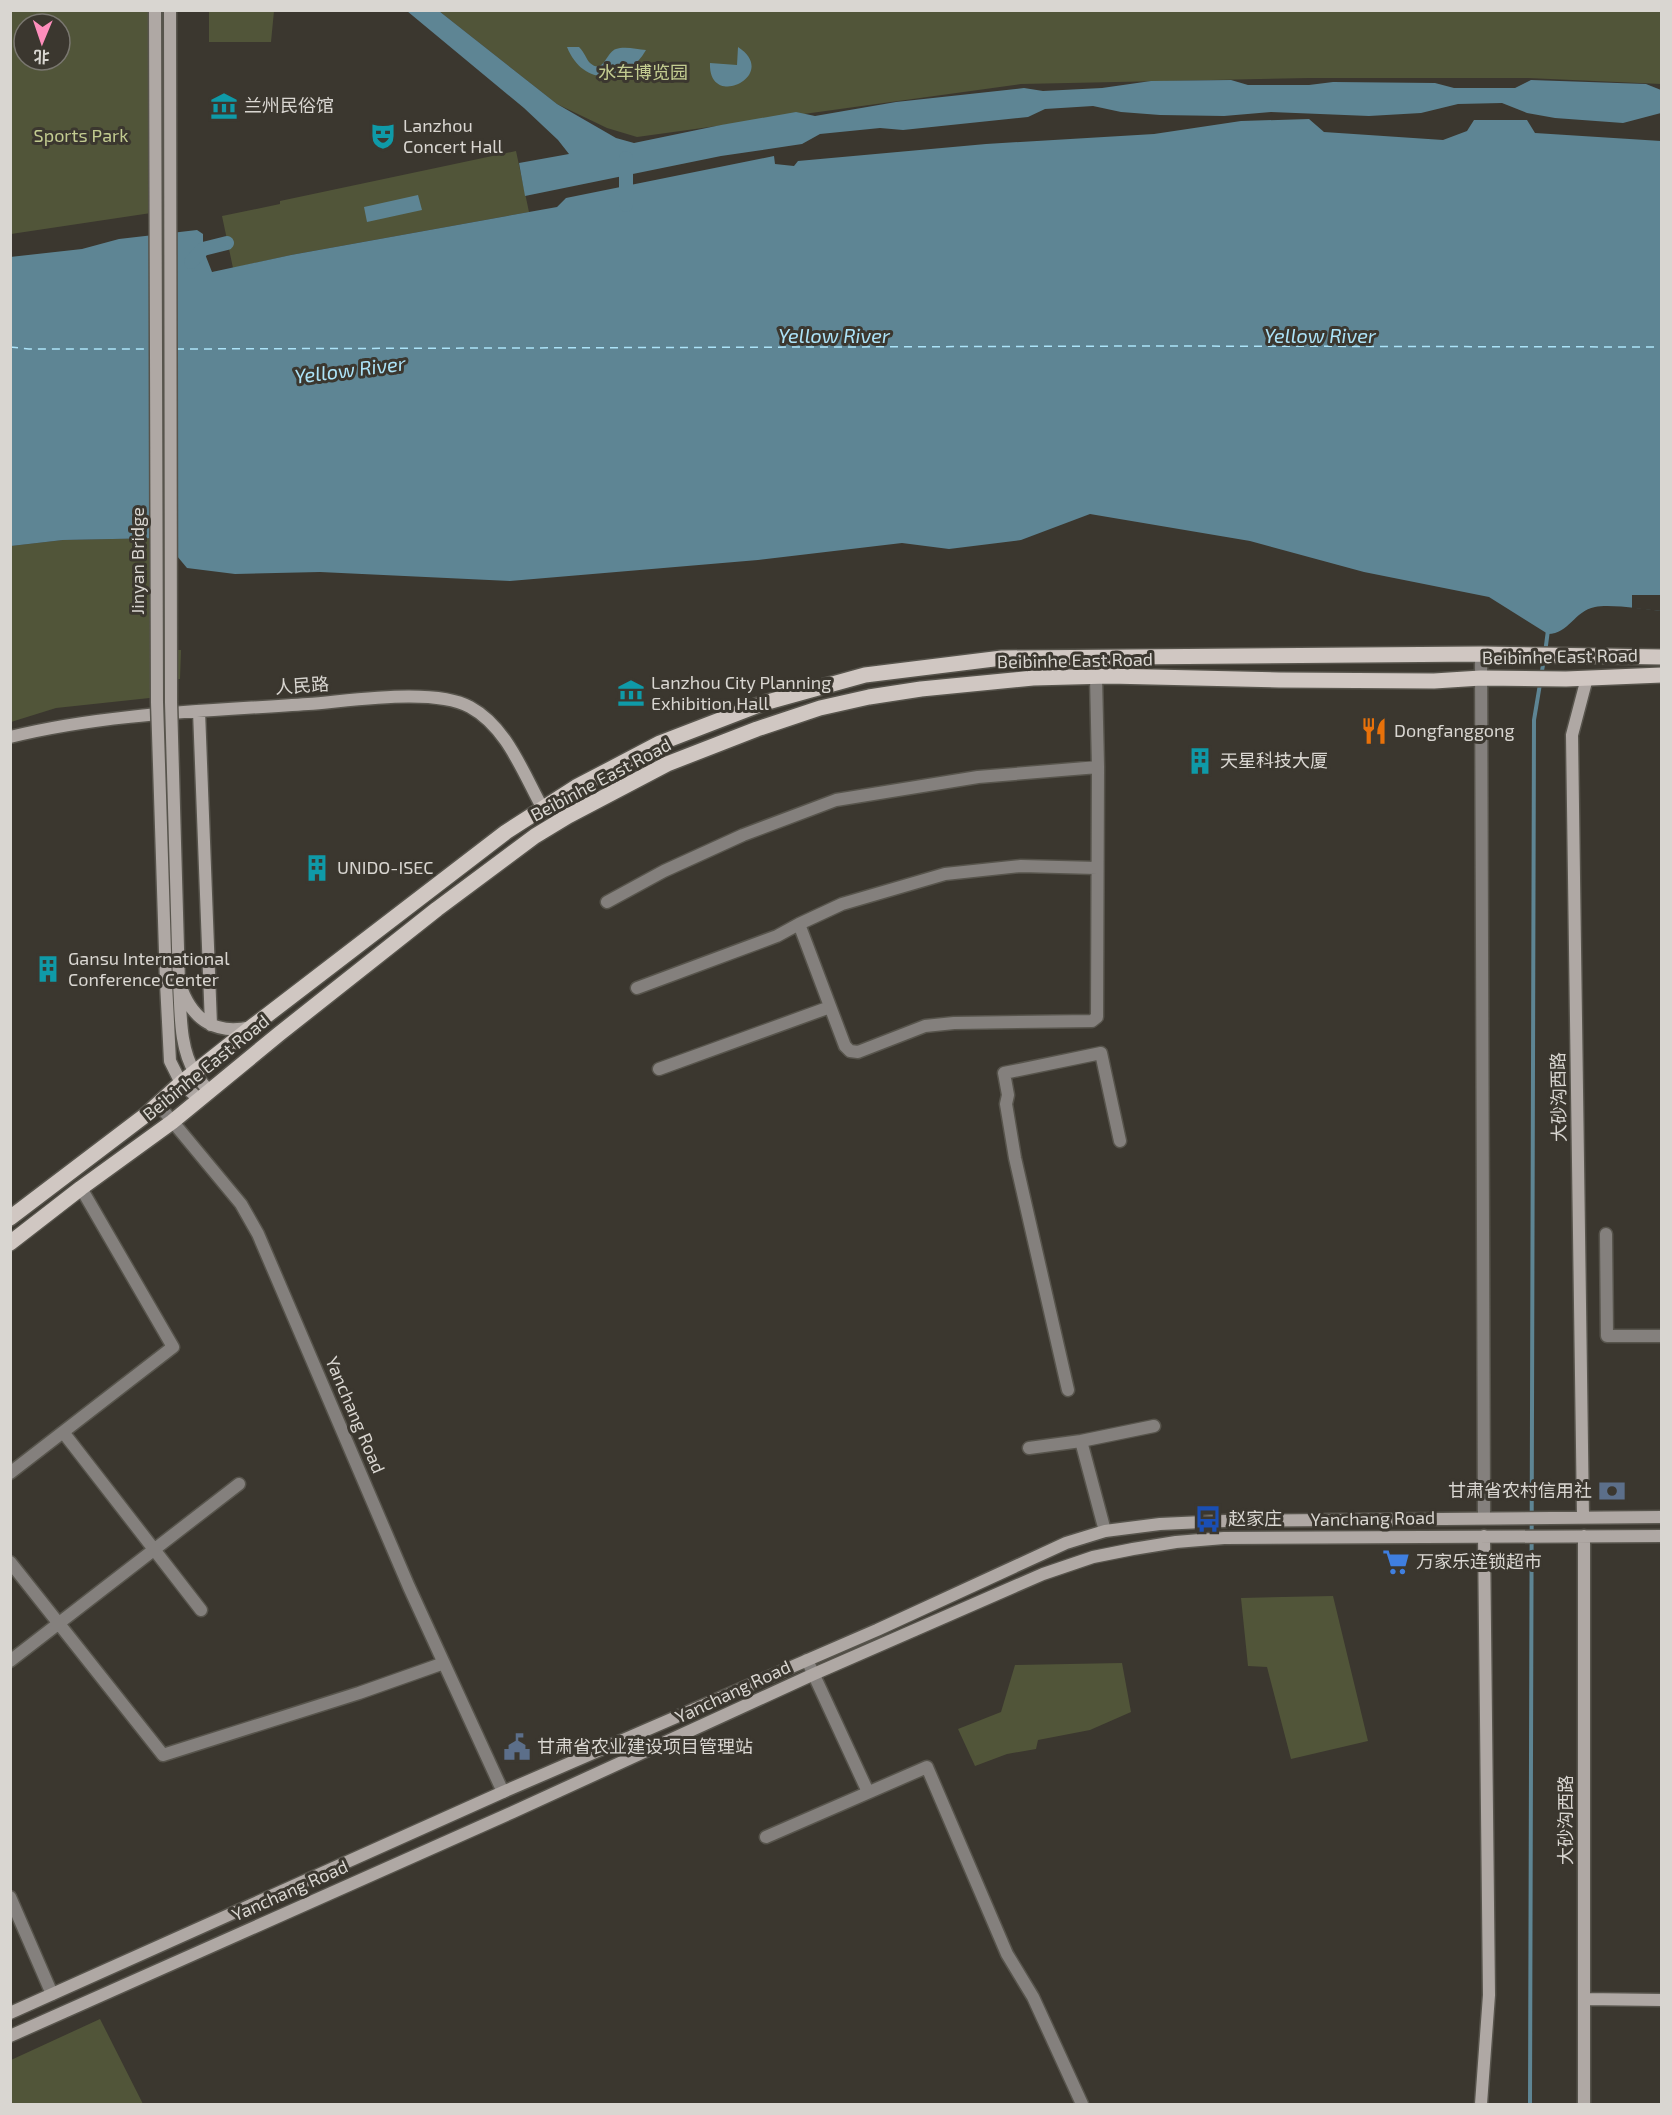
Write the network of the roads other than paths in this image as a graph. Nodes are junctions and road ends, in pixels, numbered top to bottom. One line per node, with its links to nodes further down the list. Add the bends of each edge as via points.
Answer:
1 (155, 10): 23 (main road, Jinyan Bridge, bridge, via 156,702 167,1033 170,1061)
2 (170, 10): 16 (main road, Jinyan Bridge, bridge, via 171,702)
3 (1488, 654): 4 (main road, Beibinhe East Road); 7 (street); 12 (main road, Beibinhe East Road, via 1002,658 865,675 764,703 660,743)
4 (1662, 657)
5 (1662, 675): 8 (main road, Beibinhe East Road)
6 (1096, 676): 7 (main road, Beibinhe East Road, via 1389,681); 11 (street); 24 (main road, Beibinhe East Road, via 1034,678 870,697 820,708 667,764 535,836 375,958)
7 (1488, 678): 8 (main road, Beibinhe East Road); 41 (street)
8 (1587, 678): 40 (main road, 大砂沟西路, via 1572,735)
9 (200, 711): 10 (main road, 人民路, via 90,722); 12 (main road, 人民路, via 444,698 469,706 491,721); 19 (main road)
10 (10, 737)
11 (1098, 767): 13 (street); 14 (street, via 978,777 836,800 743,835)
12 (543, 808): 20 (main road, Beibinhe East Road, via 506,832)
13 (1097, 868): 15 (street, via 1021,866 945,874 843,904); 18 (street, via 1097,1017 1092,1021 925,1026 858,1052 845,1046)
14 (607, 902)
15 (800, 924): 17 (street); 18 (street)
16 (179, 983): 19 (main road, via 194,1012); 22 (main road, Jinyan Bridge, via 181,1026)
17 (637, 988)
18 (830, 1007): 21 (street)
19 (211, 1024): 20 (main road, via 233,1030)
20 (253, 1026): 22 (main road, Beibinhe East Road)
21 (659, 1069)
22 (194, 1072): 23 (main road, Beibinhe East Road); 24 (main road)
23 (181, 1083): 24 (main road, Jinyan Bridge); 25 (main road, Beibinhe East Road)
24 (205, 1096): 26 (main road, Beibinhe East Road)
25 (158, 1104): 26 (street, Yanchang Road); 29 (main road, Beibinhe East Road)
26 (172, 1122): 28 (main road, Beibinhe East Road); 53 (street, Yanchang Road, via 241,1204 258,1234)
27 (1120, 1142): 33 (street, via 1101,1053 1004,1073 1015,1158)
28 (81, 1188): 31 (main road, Beibinhe East Road); 35 (street, via 173,1347)
29 (10, 1218)
30 (1606, 1234): 32 (street, via 1607,1336)
31 (10, 1243)
32 (1662, 1336)
33 (1068, 1390)
34 (1154, 1426): 36 (street)
35 (63, 1432): 38 (street); 47 (street)
36 (1081, 1441): 37 (street); 43 (street)
37 (1029, 1448)
38 (10, 1473)
39 (239, 1484): 47 (street)
40 (1583, 1517): 41 (main road, Yanchang Road); 42 (main road, Yanchang Road)
41 (1484, 1518): 43 (main road, Yanchang Road, via 1225,1521)
42 (1662, 1518)
43 (1105, 1531): 51 (main road, Yanchang Road, via 1066,1543)
44 (1484, 1536): 45 (main road, Yanchang Road); 54 (main road, Yanchang Road, via 1224,1538 1103,1555 1043,1574); 65 (main road, via 1489,1995)
45 (1584, 1536): 46 (main road, Yanchang Road); 60 (main road, 大砂沟西路)
46 (1662, 1536)
47 (154, 1549): 49 (street); 50 (street)
48 (10, 1562): 50 (street)
49 (201, 1610)
50 (59, 1623): 52 (street); 53 (street, via 163,1755)
51 (807, 1660): 54 (street); 55 (main road, Yanchang Road)
52 (10, 1661)
53 (444, 1663): 55 (street, Yanchang Road)
54 (814, 1674): 56 (street); 63 (main road, Yanchang Road)
55 (503, 1792): 59 (main road, Yanchang Road)
56 (867, 1792): 57 (street); 64 (street, via 927,1767 1007,1954 1033,1997)
57 (766, 1837)
58 (10, 1897): 59 (street)
59 (52, 1994): 62 (main road, Yanchang Road)
60 (1584, 1999): 61 (main road); 66 (main road, 大砂沟西路)
61 (1662, 2000)
62 (10, 2013)
63 (10, 2036)
64 (1082, 2104)
65 (1481, 2104)
66 (1584, 2104)

